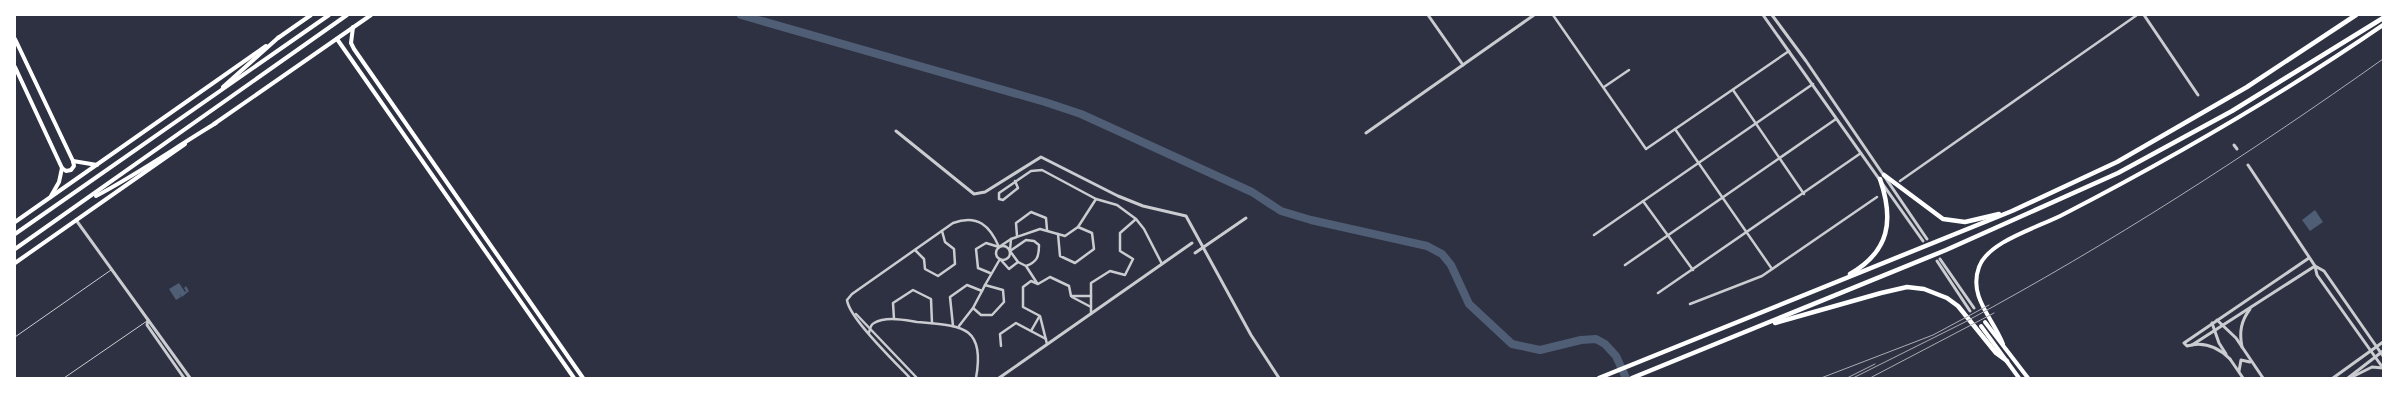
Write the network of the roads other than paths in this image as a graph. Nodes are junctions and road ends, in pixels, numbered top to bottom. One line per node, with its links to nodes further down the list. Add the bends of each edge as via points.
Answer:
1 (311, 15): 16 (main road)
2 (329, 15): 30 (main road)
3 (347, 15): 57 (main road)
4 (371, 15): 15 (main road)
5 (1428, 15): 24 (street)
6 (1534, 15): 24 (street)
7 (1552, 15): 28 (street)
8 (1764, 15): 21 (street)
9 (1772, 15): 22 (street)
10 (2137, 15): 50 (street)
11 (2144, 15): 31 (street)
12 (2356, 15): 58 (highway, via 2184,125 2117,162)
13 (2383, 18): 120 (highway, via 2232,111 2118,173 1982,236)
14 (2383, 25): 128 (main road, via 2202,140 2049,222 1996,246 1979,267 1977,293)
15 (353, 28): 18 (main road); 19 (main road)
16 (279, 38): 30 (main road); 44 (main road)
17 (15, 39): 42 (main road)
18 (337, 39): 20 (main road); 33 (main road)
19 (353, 46): 20 (main road); 67 (main road)
20 (344, 51): 73 (main road)
21 (1789, 51): 23 (street); 29 (street)
22 (1806, 61): 23 (street, via 1800,59); 47 (street)
23 (1798, 63): 27 (street)
24 (1463, 65): 37 (street)
25 (15, 67): 46 (main road)
26 (1629, 70): 28 (street)
27 (1813, 84): 32 (street); 34 (street)
28 (1604, 86): 35 (street, via 1646,149)
29 (1732, 89): 34 (street); 35 (street)
30 (214, 95): 68 (main road)
31 (2198, 95)
32 (1836, 119): 40 (street); 41 (street)
33 (216, 123): 57 (main road, via 130,178); 60 (main road)
34 (1756, 123): 41 (street); 43 (street)
35 (1675, 129): 43 (street)
36 (896, 131): 77 (street, via 974,194 985,192 1041,157 1118,196 1143,206 1186,216)
37 (1366, 134)
38 (2234, 145): 39 (street)
39 (2238, 149)
40 (1861, 153): 48 (street); 51 (street)
41 (1779, 157): 51 (street); 53 (street)
42 (73, 161): 44 (main road); 46 (main road, via 71,170)
43 (1699, 162): 53 (street); 56 (street)
44 (97, 164): 52 (main road)
45 (2248, 165): 83 (street)
46 (62, 168): 52 (main road)
47 (1884, 175): 48 (street, via 1925,240); 58 (highway, via 1950,222 1973,221)
48 (1880, 180): 94 (highway, via 1889,208 1883,239 1867,262)
49 (1015, 181): 49 (street, via 999,193 999,200 1014,193 1018,188); 55 (street, via 1032,171 1042,170)
50 (1900, 181)
51 (1804, 194): 66 (street)
52 (52, 196): 62 (main road)
53 (1722, 196): 66 (street); 71 (street)
54 (1878, 198): 90 (street)
55 (1096, 199): 61 (street, via 1117,205); 63 (street)
56 (1643, 201): 70 (street); 71 (street)
57 (83, 203): 78 (main road)
58 (2012, 211): 94 (highway)
59 (1246, 218): 77 (street)
60 (76, 220): 85 (main road); 91 (street)
61 (1136, 220): 86 (street); 100 (street, via 1120,233 1120,251 1133,259 1125,275 1110,271 1091,283)
62 (15, 222)
63 (1078, 227): 69 (street, via 1065,236); 69 (street, via 1092,233 1094,249 1075,263 1060,256)
64 (1047, 230): 69 (street); 72 (street); 72 (street, via 1046,218 1031,212 1016,223)
65 (942, 231): 76 (street, via 960,220 979,221 989,227); 79 (street); 79 (street, via 945,242 954,249 955,264 938,276 925,269 924,259)
66 (1747, 232): 90 (street); 92 (street)
67 (482, 233): 73 (main road); 147 (main road)
68 (15, 234)
69 (1058, 234)
70 (1594, 235)
71 (1668, 235): 87 (street); 92 (street)
72 (1016, 236): 74 (street)
73 (476, 237): 146 (main road)
74 (1011, 239): 76 (street); 80 (street)
75 (1192, 243): 86 (street)
76 (999, 247): 80 (street, via 1006,246); 82 (street, via 996,253); 93 (street, via 986,243 976,249 978,268)
77 (1204, 247): 81 (street); 152 (street, via 1250,335)
78 (15, 249)
79 (916, 250): 104 (street, via 852,294 847,300)
80 (1010, 251): 82 (street, via 1006,259); 84 (street); 88 (street, via 1026,240 1034,241 1038,245 1038,256 1035,263)
81 (1195, 253)
82 (1000, 258): 84 (street, via 1009,269); 93 (street)
83 (2309, 258): 89 (street); 112 (street)
84 (1018, 262): 88 (street)
85 (15, 263)
86 (1162, 264): 108 (street)
87 (1625, 265)
88 (1026, 266): 95 (street)
89 (2316, 266): 102 (street); 132 (street, via 2324,272); 134 (street, via 2317,275)
90 (1772, 269): 101 (street, via 1762,276)
91 (111, 270): 111 (street); 125 (lane)
92 (1692, 270): 98 (street)
93 (990, 273): 96 (street)
94 (1834, 283): 142 (highway)
95 (1038, 284): 99 (street, via 1050,277 1069,286); 109 (street, via 1031,281 1023,288 1023,307)
96 (985, 285): 97 (street); 105 (street, via 1003,290 1004,302 992,315 981,315)
97 (982, 291): 105 (street); 117 (street, via 967,285 950,297)
98 (1658, 293)
99 (1071, 296): 100 (street); 103 (street)
100 (1091, 296): 103 (street)
101 (1690, 304)
102 (2251, 306): 116 (street); 133 (street, via 2241,322)
103 (1091, 307): 108 (street)
104 (849, 308): 121 (street); 124 (street)
105 (973, 308): 118 (street)
106 (1974, 308): 107 (street, via 1938,260)
107 (1970, 311)
108 (1091, 314): 129 (street)
109 (1040, 316): 123 (street); 126 (street)
110 (894, 319): 114 (street); 114 (street, via 893,303 913,290 931,299); 121 (street, via 876,322)
111 (148, 320): 143 (lane); 144 (street, via 148,325); 145 (street)
112 (2217, 320): 115 (street); 116 (street)
113 (1985, 322): 128 (main road)
114 (932, 323): 117 (street)
115 (2212, 323): 122 (street); 130 (street, via 2184,343)
116 (2223, 324): 122 (street); 133 (street)
117 (953, 326): 118 (street)
118 (960, 326): 150 (street, via 976,343)
119 (1981, 326): 138 (main road)
120 (1760, 327): 138 (highway, via 1881,293 1907,287 1924,289 1958,306 1996,353); 155 (highway)
121 (870, 328): 124 (street); 149 (street)
122 (2215, 330): 130 (street); 137 (street)
123 (1031, 331): 126 (street); 131 (street, via 1016,323 1000,334)
124 (868, 333): 148 (street)
125 (15, 337)
126 (1046, 338): 129 (street)
127 (2383, 342): 132 (street)
128 (2003, 344): 157 (main road)
129 (1047, 345): 151 (street)
130 (2192, 345): 137 (street, via 2205,344)
131 (1001, 346)
132 (2377, 346): 134 (street); 135 (street)
133 (2243, 350): 139 (street)
134 (2371, 351): 136 (street); 160 (street)
135 (2382, 353): 136 (street)
136 (2376, 357): 140 (street); 161 (street)
137 (2230, 359): 141 (street)
138 (2007, 361): 156 (main road)
139 (2253, 364): 141 (street, via 2241,360); 159 (street)
140 (2383, 368): 161 (street, via 2372,367)
141 (2239, 372): 158 (street)
142 (1609, 374): 153 (main road); 154 (highway)
143 (64, 378)
144 (184, 378)
145 (190, 378)
146 (574, 378)
147 (583, 378)
148 (910, 378)
149 (917, 378)
150 (976, 378)
151 (999, 378)
152 (1279, 378)
153 (1594, 378)
154 (1599, 378)
155 (1632, 378)
156 (2019, 378)
157 (2028, 378)
158 (2243, 378)
159 (2263, 378)
160 (2333, 378)
161 (2348, 378)

